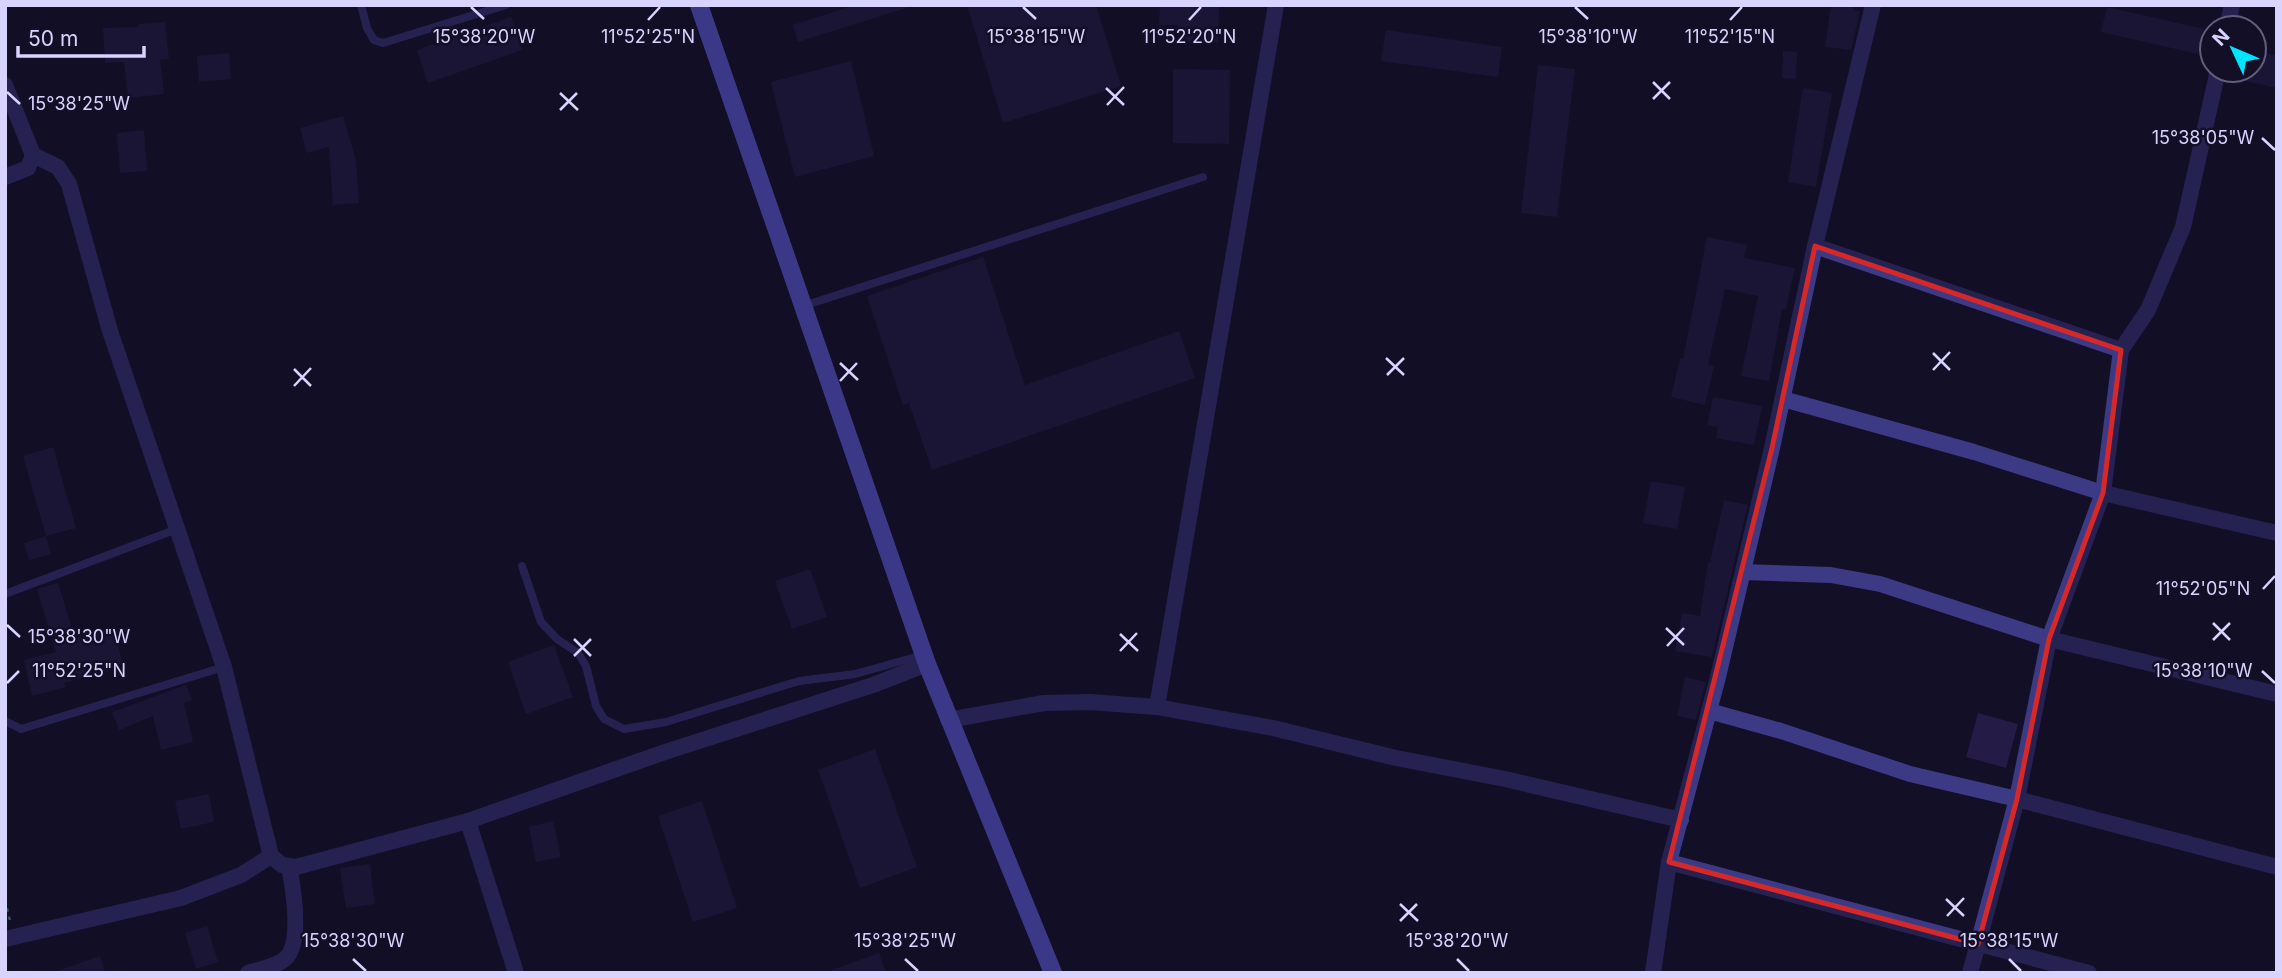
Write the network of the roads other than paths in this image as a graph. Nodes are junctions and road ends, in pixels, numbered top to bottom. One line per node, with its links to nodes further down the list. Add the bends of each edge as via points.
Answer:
1 (361, 5): 2 (lane, via 374,40 383,43)
2 (506, 5)
3 (699, 5): 12 (street)
4 (1276, 5): 25 (street)
5 (1873, 5): 11 (street)
6 (2215, 84): 13 (street, via 2183,227 2148,310)
7 (5, 85): 8 (street)
8 (33, 155): 9 (street, via 27,168); 16 (street, via 58,167 69,184 110,331)
9 (5, 177)
10 (1203, 177): 12 (lane)
11 (1815, 246): 13 (street); 14 (street)
12 (802, 306): 22 (street)
13 (2121, 351): 15 (street)
14 (1783, 399): 15 (street); 19 (street)
15 (2103, 493): 17 (street); 21 (street)
16 (177, 529): 20 (lane); 23 (street)
17 (2277, 533)
18 (522, 566): 22 (lane, via 541,622 578,653 596,706 604,719 624,729 666,722 799,681)
19 (1743, 572): 21 (street, via 1831,575 1880,584); 26 (street)
20 (5, 594)
21 (2049, 639): 24 (street); 29 (street)
22 (925, 660): 28 (street); 31 (street, via 873,685)
23 (223, 667): 27 (lane, via 21,729); 32 (street)
24 (2277, 694)
25 (1157, 707): 28 (street, via 1044,703); 30 (street, via 1273,728)
26 (1709, 711): 29 (street, via 1910,774); 30 (street)
27 (5, 720)
28 (948, 720): 40 (street)
29 (2017, 799): 35 (street); 37 (street)
30 (1681, 820): 33 (street)
31 (468, 821): 34 (street); 39 (street)
32 (271, 856): 34 (street); 36 (street, via 241,875 181,898)
33 (1669, 862): 37 (street); 41 (street)
34 (289, 866): 38 (street, via 295,893 293,948 277,964)
35 (2277, 867)
36 (10, 938)
37 (1978, 944): 42 (street); 43 (street)
38 (248, 973)
39 (516, 973)
40 (1053, 973)
41 (1653, 973)
42 (1970, 973)
43 (2089, 973)

